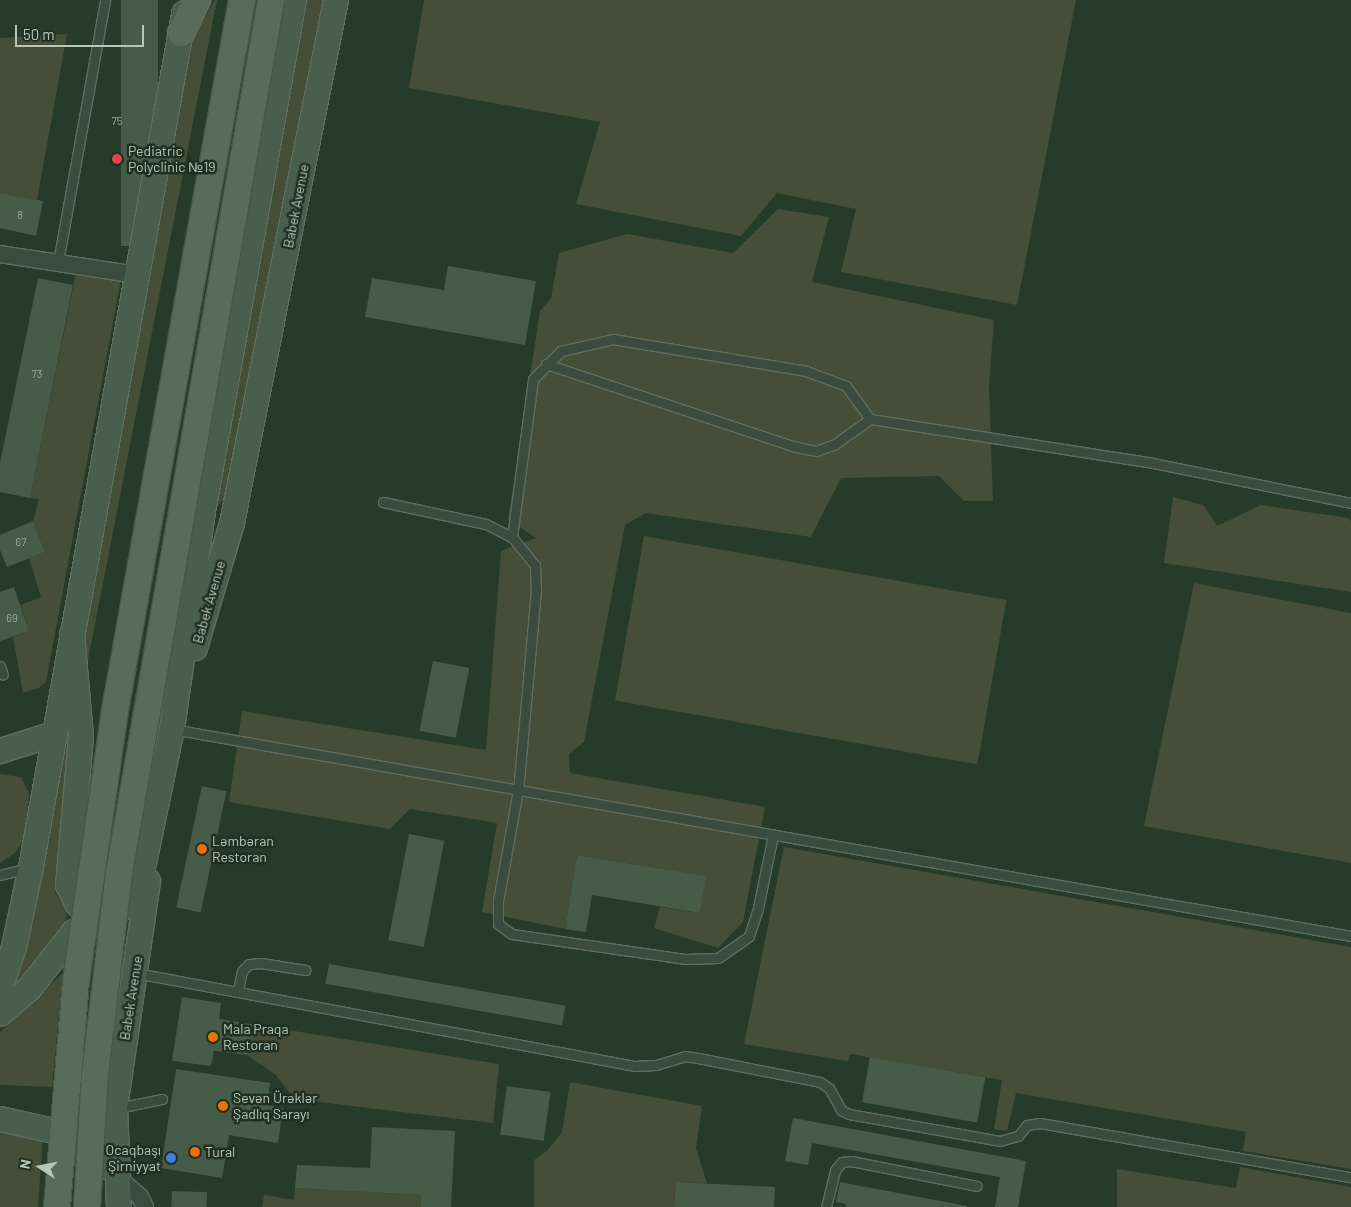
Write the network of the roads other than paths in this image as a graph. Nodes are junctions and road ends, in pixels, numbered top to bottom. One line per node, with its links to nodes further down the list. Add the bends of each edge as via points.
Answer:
1 (105, 0): 10 (lane)
2 (186, 0): 8 (main road)
3 (197, 0): 8 (main road)
4 (242, 0): 38 (main road, bridge, via 113,720 76,981)
5 (271, 0): 39 (main road, Babek Avenue, bridge, via 119,873 95,1074)
6 (294, 0): 18 (main road, via 202,518)
7 (336, 0): 18 (main road, Babek Avenue, via 232,523)
8 (180, 33): 11 (main road)
9 (0, 254): 10 (street)
10 (58, 262): 11 (street)
11 (137, 275): 17 (main road)
12 (546, 364): 13 (lane, via 792,446 816,451 835,444); 13 (lane, via 561,351 613,339 806,371 846,386); 16 (lane, via 533,379)
13 (870, 419): 15 (lane, via 1152,463)
14 (384, 502): 16 (lane, via 486,524)
15 (1351, 503)
16 (512, 537): 21 (lane, via 535,565 536,590)
17 (72, 634): 18 (main road, via 81,737 68,885 78,905 88,912 111,914 121,911 134,897); 19 (main road)
18 (172, 729): 21 (lane); 27 (main road, Babek Avenue)
19 (54, 734): 20 (main road); 23 (main road)
20 (0, 751)
21 (518, 790): 22 (lane); 22 (lane, via 498,901 498,924 512,934 686,959 718,958 749,936)
22 (774, 835): 25 (lane)
23 (31, 867): 24 (lane); 28 (main road, via 14,947)
24 (0, 875)
25 (1351, 936)
26 (305, 970): 29 (lane, via 250,964 242,970)
27 (134, 973): 29 (lane); 30 (main road, via 126,937 111,925 87,924 74,932 30,989); 32 (main road, Babek Avenue)
28 (0, 988)
29 (238, 992): 36 (lane, via 635,1066 656,1065 685,1056 698,1058 820,1082 829,1088 841,1110 848,1114 1000,1141 1018,1136 1027,1125 1040,1124)
30 (0, 1014)
31 (162, 1098): 32 (lane)
32 (115, 1108): 35 (main road, Babek Avenue)
33 (0, 1119): 34 (main road, via 58,1132)
34 (87, 1152): 35 (street); 40 (main road, via 108,1179)
35 (116, 1176): 40 (main road, Babek Avenue); 41 (street, via 140,1197)
36 (1351, 1177)
37 (977, 1186): 42 (lane, via 851,1161 842,1162 835,1170)
38 (57, 1207)
39 (87, 1207)
40 (118, 1207)
41 (145, 1207)
42 (826, 1207)

